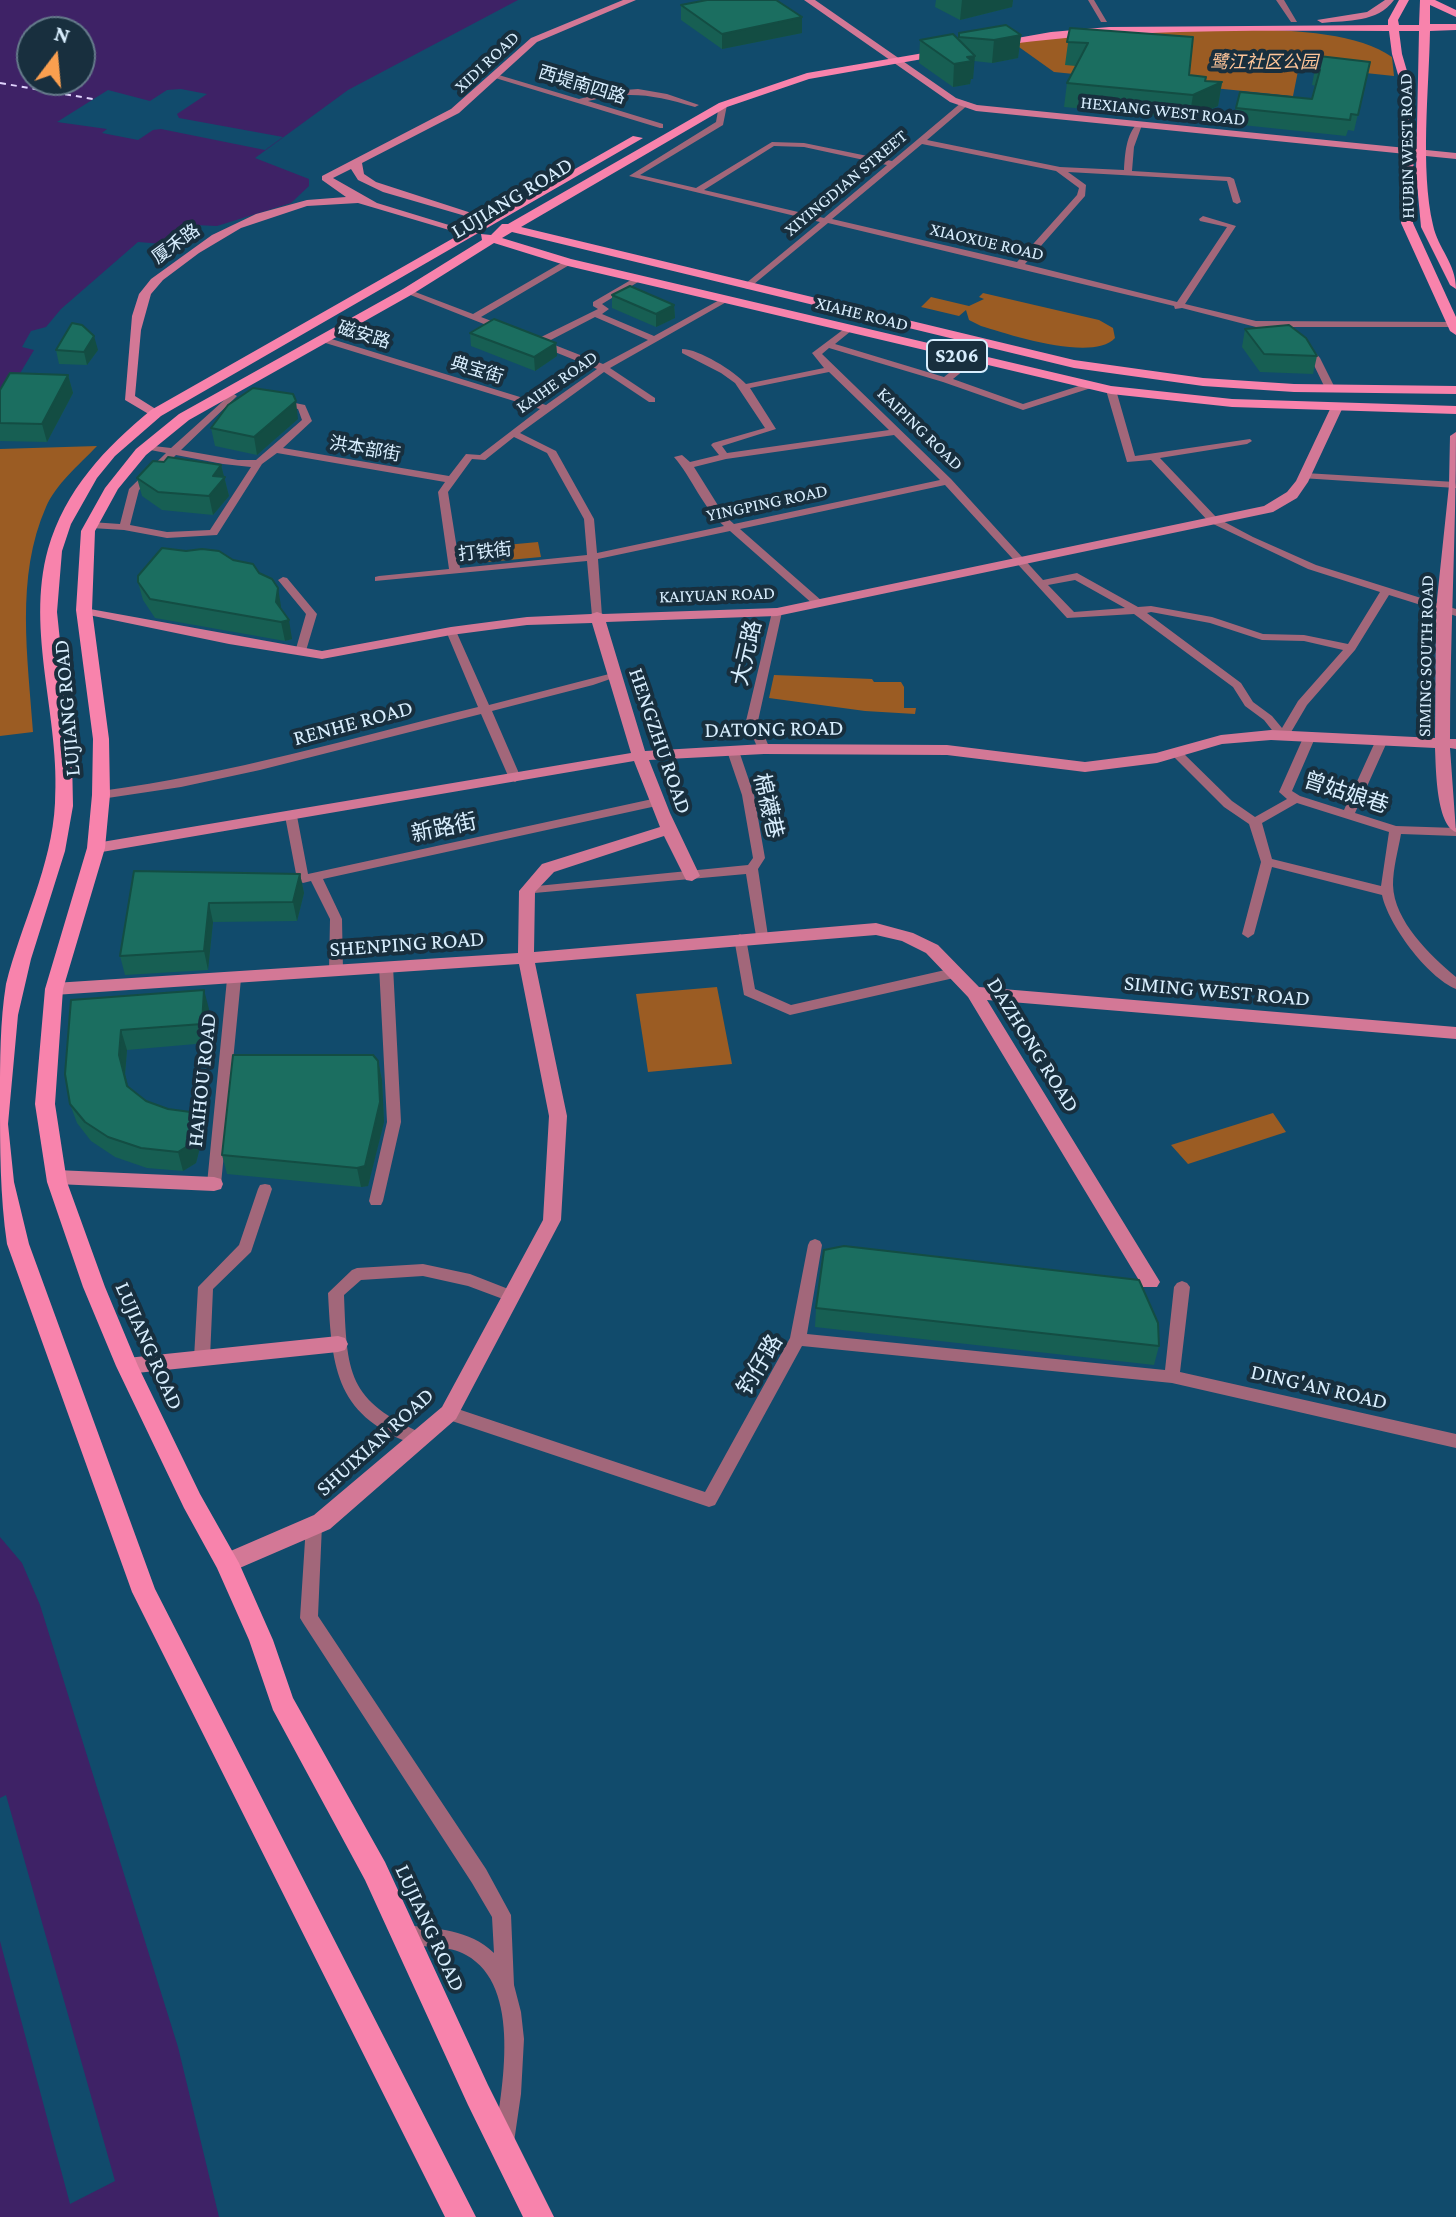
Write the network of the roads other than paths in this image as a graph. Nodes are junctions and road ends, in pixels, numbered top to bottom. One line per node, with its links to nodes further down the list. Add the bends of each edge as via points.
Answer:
1 (631, 0): 20 (street, XIDI ROAD, via 534,40)
2 (809, 0): 16 (street, HEXIANG WEST ROAD)
3 (1091, 0): 8 (street)
4 (1280, 0): 12 (street)
5 (1390, 0): 9 (street, via 1382,10)
6 (1404, 0): 11 (main road)
7 (1426, 0): 10 (main road); 13 (main road, HUBIN WEST ROAD)
8 (1104, 20): 12 (main road); 14 (main road)
9 (1322, 20): 11 (main road); 12 (main road)
10 (1455, 22): 13 (main road); 19 (main road, via 1434,35)
11 (1393, 24): 12 (main road); 13 (main road); 17 (main road, HUBIN WEST ROAD)
12 (1297, 25): 15 (main road, via 1116,29); 17 (main road, via 1381,44)
13 (1418, 25): 19 (main road, HUBIN WEST ROAD); 21 (main road, via 1414,65)
14 (983, 35)
15 (974, 47)
16 (883, 52): 18 (street, HEXIANG WEST ROAD); 18 (main road, LUJIANG ROAD, via 956,45); 23 (main road, LUJIANG ROAD, via 791,68)
17 (1397, 54): 31 (main road, HUBIN WEST ROAD, via 1409,95)
18 (896, 61): 24 (street, HEXIANG WEST ROAD); 25 (main road, LUJIANG ROAD, via 807,76)
19 (1423, 61): 21 (main road, HUBIN WEST ROAD)
20 (495, 75): 22 (street, 西堤南四路); 34 (street, XIDI ROAD, via 455,111)
21 (1423, 81): 32 (main road, HUBIN WEST ROAD)
22 (579, 101): 23 (street, via 606,93 651,91); 29 (street, 西堤南四路)
23 (704, 101): 26 (main road, LUJIANG ROAD)
24 (965, 104): 28 (street, HEXIANG WEST ROAD); 30 (street, XIYINGDIAN STREET)
25 (723, 105): 37 (main road, LUJIANG ROAD); 39 (street, via 720,123)
26 (683, 112)
27 (672, 119): 29 (main road, LUJIANG ROAD)
28 (1138, 125): 31 (street, HEXIANG WEST ROAD); 38 (street)
29 (660, 126): 46 (main road, LUJIANG ROAD)
30 (921, 141): 35 (street, XIYINGDIAN STREET); 36 (street)
31 (1408, 152): 32 (street, HEXIANG WEST ROAD); 61 (main road, HUBIN WEST ROAD, via 1407,223)
32 (1422, 154): 33 (street, HEXIANG WEST ROAD); 53 (main road, HUBIN WEST ROAD, via 1427,227)
33 (1456, 156)
34 (357, 161): 40 (street, XIDI ROAD); 46 (street, XIAHE ROAD / S206, via 360,177)
35 (893, 164): 41 (street, via 804,145 772,144); 45 (street, XIYINGDIAN STREET)
36 (1059, 169): 38 (street); 51 (street, via 1083,187 1081,196)
37 (608, 171): 39 (street, XIAOXUE ROAD); 47 (main road, LUJIANG ROAD)
38 (1128, 173): 43 (street, via 1230,179)
39 (633, 176): 41 (street, XIAOXUE ROAD)
40 (326, 178): 42 (street, XIAHE ROAD / S206, via 337,190)
41 (697, 191): 45 (street, XIAOXUE ROAD)
42 (363, 200): 48 (street, XIAHE ROAD / S206); 89 (street, 厦禾路, via 333,200 265,214 202,245 158,279 139,312 129,397)
43 (1237, 202)
44 (1203, 219): 57 (street, via 1232,226)
45 (826, 221): 51 (street, XIAOXUE ROAD); 54 (street, XIYINGDIAN STREET)
46 (489, 222): 47 (main road, XIAHE ROAD / S206); 48 (main road, LUJIANG ROAD)
47 (510, 228): 49 (main road, LUJIANG ROAD); 54 (main road, XIAHE ROAD / S206)
48 (470, 233): 49 (main road, XIAHE ROAD / S206); 89 (main road, LUJIANG ROAD)
49 (493, 240): 50 (main road, XIAHE ROAD / S206); 55 (main road, LUJIANG ROAD)
50 (568, 262): 52 (main road, XIAHE ROAD / S206); 59 (street)
51 (1019, 265): 57 (street, XIAOXUE ROAD)
52 (639, 279): 56 (main road, XIAHE ROAD / S206); 58 (street, via 596,304 605,309)
53 (1456, 285)
54 (748, 286): 79 (main road, XIAHE ROAD / S206, via 1074,364 1203,382)
55 (407, 292): 59 (street); 66 (main road, LUJIANG ROAD)
56 (726, 300): 62 (main road, XIAHE ROAD / S206); 67 (street, KAIHE ROAD)
57 (1178, 307): 60 (street, XIAOXUE ROAD)
58 (595, 314): 67 (street); 69 (street)
59 (474, 317): 63 (street)
60 (1275, 326): 61 (street, XIAOXUE ROAD); 64 (street)
61 (1455, 328)
62 (848, 329): 70 (street); 72 (main road, XIAHE ROAD / S206)
63 (514, 332)
64 (1285, 333)
65 (527, 337): 69 (street)
66 (322, 339): 73 (street, 磁安路); 82 (main road, LUJIANG ROAD)
67 (654, 339): 74 (street, KAIHE ROAD)
68 (1295, 340): 79 (street, via 1315,358)
69 (541, 342): 74 (street)
70 (829, 345): 75 (street, via 817,353); 76 (street)
71 (685, 351): 78 (street)
72 (972, 359): 76 (street); 77 (main road, XIAHE ROAD / S206)
73 (397, 362): 87 (street, 典宝街)
74 (605, 367): 84 (street); 87 (street, KAIHE ROAD)
75 (832, 369): 78 (street); 90 (street, KAIPING ROAD)
76 (946, 380): 77 (street, via 1023,407)
77 (1088, 386): 80 (main road, XIAHE ROAD / S206)
78 (743, 387): 97 (street, via 771,429 716,445)
79 (1330, 388): 81 (main road, XIAHE ROAD / S206)
80 (1111, 390): 86 (main road, XIAHE ROAD / S206); 98 (street, via 1131,460)
81 (1456, 390)
82 (228, 395): 83 (street); 94 (main road, LUJIANG ROAD, via 184,417); 96 (street)
83 (246, 398)
84 (652, 400)
85 (274, 402): 95 (street, via 302,407 307,421)
86 (1337, 407): 88 (main road, XIAHE ROAD / S206); 103 (street, KAIYUAN ROAD)
87 (547, 408): 91 (street, KAIHE ROAD)
88 (1456, 410)
89 (156, 413): 167 (main road, LUJIANG ROAD, via 90,475 61,524 49,578 64,806 49,882 16,981)
90 (898, 432): 97 (street); 105 (street, KAIPING ROAD)
91 (513, 433): 104 (street, via 482,458 469,456); 110 (street, KAIHE ROAD, via 551,451 589,519)
92 (1456, 436): 102 (street, SIMING SOUTH ROAD)
93 (1247, 441): 98 (street)
94 (148, 447): 96 (street); 107 (main road, LUJIANG ROAD, via 112,488)
95 (272, 449): 100 (street); 104 (street, 洪本部街)
96 (175, 450): 100 (street, via 242,465); 108 (street, via 134,489)
97 (725, 456): 101 (street)
98 (1153, 456): 106 (street)
99 (679, 457): 101 (street)
100 (258, 463): 108 (street, via 213,533 167,535)
101 (688, 466): 109 (street)
102 (1455, 474): 103 (street); 121 (street, SIMING SOUTH ROAD)
103 (1305, 476): 106 (street, KAIYUAN ROAD, via 1292,495 1268,509)
104 (452, 480): 113 (street, via 443,492)
105 (947, 481): 109 (street, YINGPING ROAD); 112 (street, KAIPING ROAD)
106 (1213, 520): 112 (street, KAIYUAN ROAD); 117 (street, via 1312,567)
107 (91, 525): 108 (street); 119 (main road, LUJIANG ROAD)
108 (124, 527)
109 (732, 527): 110 (street, YINGPING ROAD); 118 (street)
110 (594, 557): 113 (street, 打铁街); 123 (street, KAIHE ROAD)
111 (1456, 558): 121 (street)
112 (1023, 561): 116 (street, KAIPING ROAD); 118 (street, KAIYUAN ROAD)
113 (455, 571): 114 (street, 打铁街)
114 (379, 579)
115 (283, 580): 126 (street, via 312,614)
116 (1042, 583): 120 (street, via 1077,576); 120 (street, via 1071,616)
117 (1386, 592): 121 (street); 125 (street)
118 (818, 603): 122 (street, KAIYUAN ROAD)
119 (84, 610): 126 (street, KAIYUAN ROAD); 139 (main road, LUJIANG ROAD, via 101,739)
120 (1136, 610): 125 (street, via 1212,620 1262,637 1304,638); 129 (street, via 1237,685)
121 (1451, 611): 132 (street)
122 (777, 612): 123 (street, KAIYUAN ROAD); 133 (street, 大元路, via 752,721)
123 (597, 616): 124 (street, KAIYUAN ROAD); 127 (street, HENGZHU ROAD)
124 (451, 631): 126 (street, KAIYUAN ROAD, via 322,655); 128 (street)
125 (1351, 648): 129 (street, via 1302,703)
126 (301, 652)
127 (613, 676): 128 (street, RENHE ROAD); 136 (street, HENGZHU ROAD)
128 (483, 711): 137 (street); 139 (street, RENHE ROAD, via 282,763 166,788)
129 (1283, 736): 130 (street, DATONG ROAD); 135 (street, DATONG ROAD, via 1221,740)
130 (1309, 738): 131 (street, DATONG ROAD); 140 (street, 曾姑娘巷, via 1285,792)
131 (1381, 742): 132 (street, DATONG ROAD); 142 (street)
132 (1450, 744): 138 (street); 147 (street, SIMING SOUTH ROAD, via 1445,794)
133 (764, 749): 134 (street, DATONG ROAD); 135 (street, DATONG ROAD, via 947,750 1085,767)
134 (733, 751): 136 (street, DATONG ROAD); 150 (street, 棉襪巷, via 748,795 759,858)
135 (1176, 753): 144 (street, via 1228,804)
136 (639, 756): 137 (street, DATONG ROAD); 141 (street, HENGZHU ROAD)
137 (515, 778): 143 (street, DATONG ROAD)
138 (1456, 781)
139 (101, 795): 148 (main road, LUJIANG ROAD)
140 (1296, 799): 142 (street, 曾姑娘巷); 144 (street)
141 (657, 802): 145 (street, HENGZHU ROAD); 151 (street, 新路街)
142 (1348, 815): 146 (street, 曾姑娘巷)
143 (291, 816): 148 (street, DATONG ROAD); 151 (street, via 303,879)
144 (1255, 822): 149 (street)
145 (667, 830): 152 (street, HENGZHU ROAD); 153 (street, via 548,868)
146 (1395, 830): 147 (street, 曾姑娘巷); 154 (street)
147 (1456, 830)
148 (96, 848): 164 (main road, LUJIANG ROAD)
149 (1267, 862): 154 (street); 155 (street)
150 (752, 869): 152 (street); 156 (street, 棉襪巷)
151 (315, 876): 160 (street, via 336,919)
152 (692, 876): 153 (street)
153 (527, 891): 158 (street)
154 (1388, 892): 163 (street, via 1406,931)
155 (1248, 934)
156 (762, 936): 157 (street, SHENPING ROAD); 161 (street, DAZHONG ROAD, via 876,929 932,949)
157 (740, 938): 158 (street, SHENPING ROAD); 161 (street, via 749,992 790,1010)
158 (526, 958): 159 (street, SHENPING ROAD); 176 (street, SHUIXIAN ROAD, via 558,1116 552,1220)
159 (386, 966): 160 (street, SHENPING ROAD); 172 (street, via 394,1122)
160 (336, 971): 162 (street, SHENPING ROAD)
161 (954, 973): 165 (street, DAZHONG ROAD)
162 (234, 979): 164 (street, SHENPING ROAD); 170 (street, HAIHOU ROAD)
163 (1456, 984)
164 (54, 989): 169 (main road, LUJIANG ROAD, via 45,1104)
165 (974, 993): 166 (street, SIMING WEST ROAD); 174 (street, DAZHONG ROAD)
166 (1456, 1033)
167 (0, 1120)
168 (0, 1129): 190 (main road, via 4,1182 18,1244 144,1592)
169 (56, 1177): 170 (street); 180 (main road, LUJIANG ROAD)
170 (214, 1184)
171 (265, 1189): 179 (street, via 246,1248 206,1287)
172 (376, 1201)
173 (815, 1245): 177 (street)
174 (1150, 1282)
175 (1182, 1287): 181 (street)
176 (511, 1296): 178 (street, via 423,1270 357,1274 336,1293); 182 (street, SHUIXIAN ROAD)
177 (798, 1339): 181 (street, 钓仔路); 182 (street, 钓仔路, via 709,1500)
178 (338, 1344): 179 (street); 183 (street, via 354,1398 389,1428)
179 (202, 1358): 180 (street)
180 (127, 1366): 186 (main road, LUJIANG ROAD)
181 (1172, 1377): 184 (street, DING'AN ROAD)
182 (449, 1413): 183 (street, SHUIXIAN ROAD)
183 (418, 1439): 185 (street, SHUIXIAN ROAD)
184 (1456, 1441)
185 (314, 1525): 186 (street, SHUIXIAN ROAD); 188 (street, via 309,1618 501,1915)
186 (227, 1563): 187 (main road, LUJIANG ROAD, via 282,1702)
187 (405, 1935): 188 (street, via 477,1949); 189 (main road, LUJIANG ROAD)
188 (505, 1982): 189 (street, via 516,2058)
189 (504, 2146): 191 (main road, LUJIANG ROAD)
190 (461, 2217)
191 (539, 2217)

